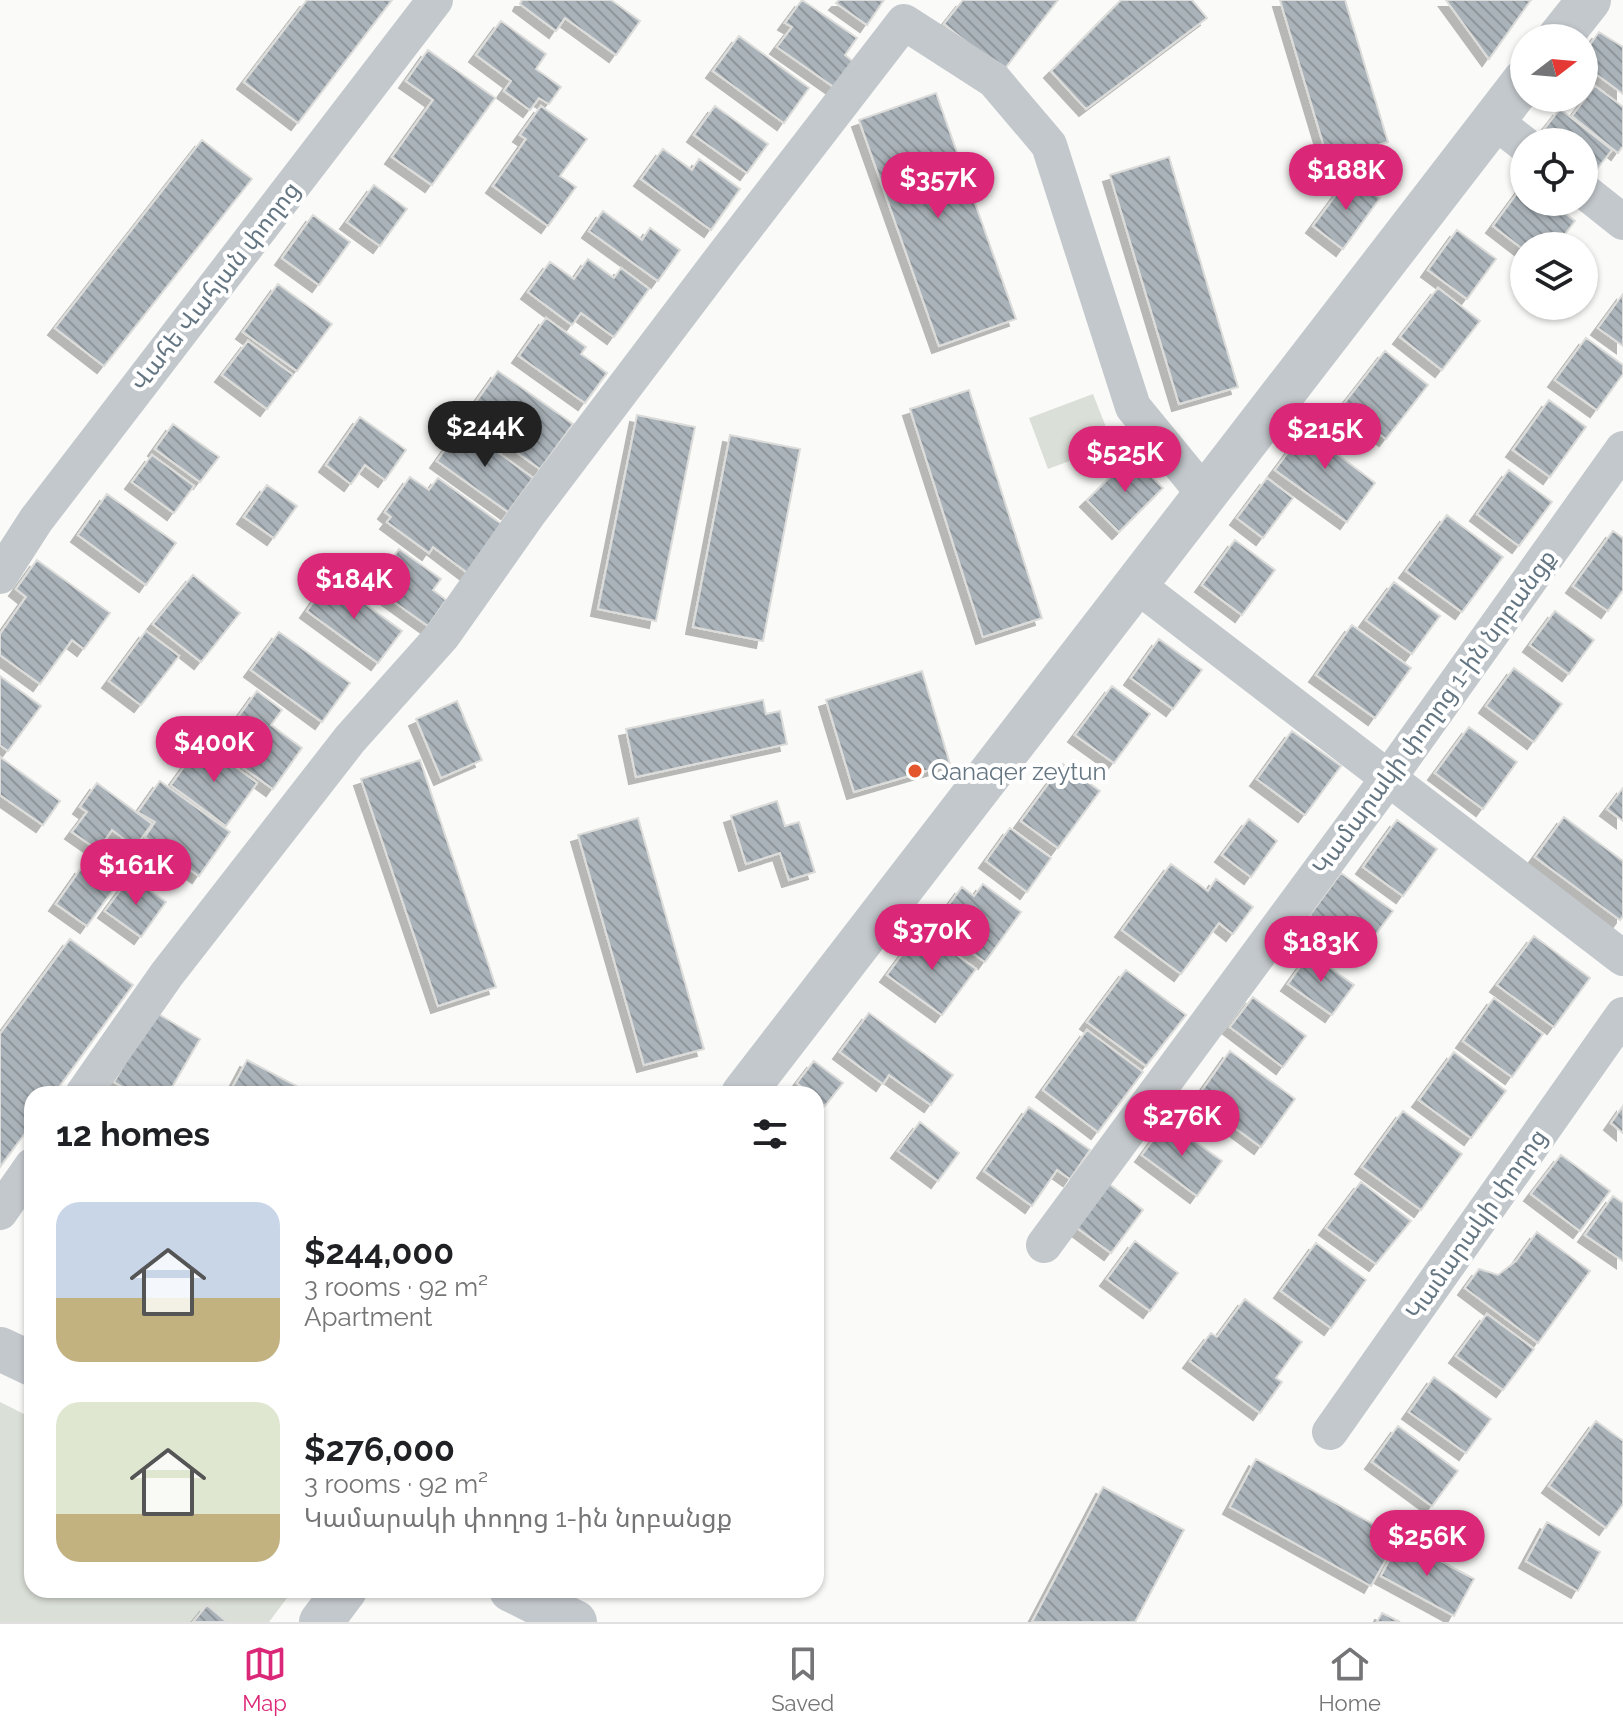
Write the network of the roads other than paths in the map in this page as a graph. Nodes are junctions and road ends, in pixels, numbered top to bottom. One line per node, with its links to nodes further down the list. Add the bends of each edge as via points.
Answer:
1 (435, 0): 10 (street, Վահե Վահյան փողոց, via 36,520)
2 (1589, 0): 3 (street)
3 (1570, 24)
4 (1514, 112): 5 (street)
5 (1508, 132): 9 (street)
6 (1598, 202): 7 (street)
7 (1623, 222)
8 (1623, 449): 12 (street, Կամարակի փողոց 1-ին նրբանցք)
9 (1206, 496): 11 (street); 15 (street, via 1133,407 1049,145 994,80 904,22 529,513 443,635 350,739 167,974)
10 (0, 576)
11 (1138, 586): 12 (street); 16 (street)
12 (1387, 780): 13 (street); 19 (street, Կամարակի փողոց 1-ին նրբանցք)
13 (1623, 958)
14 (1623, 1015): 22 (street, Կամարակի փողոց)
15 (89, 1086)
16 (749, 1086)
17 (24, 1178): 18 (street)
18 (0, 1212)
19 (1044, 1245)
20 (0, 1349): 21 (street)
21 (24, 1360)
22 (1330, 1432)
23 (339, 1598): 25 (street)
24 (527, 1598): 26 (street)
25 (321, 1622)
26 (575, 1622)

